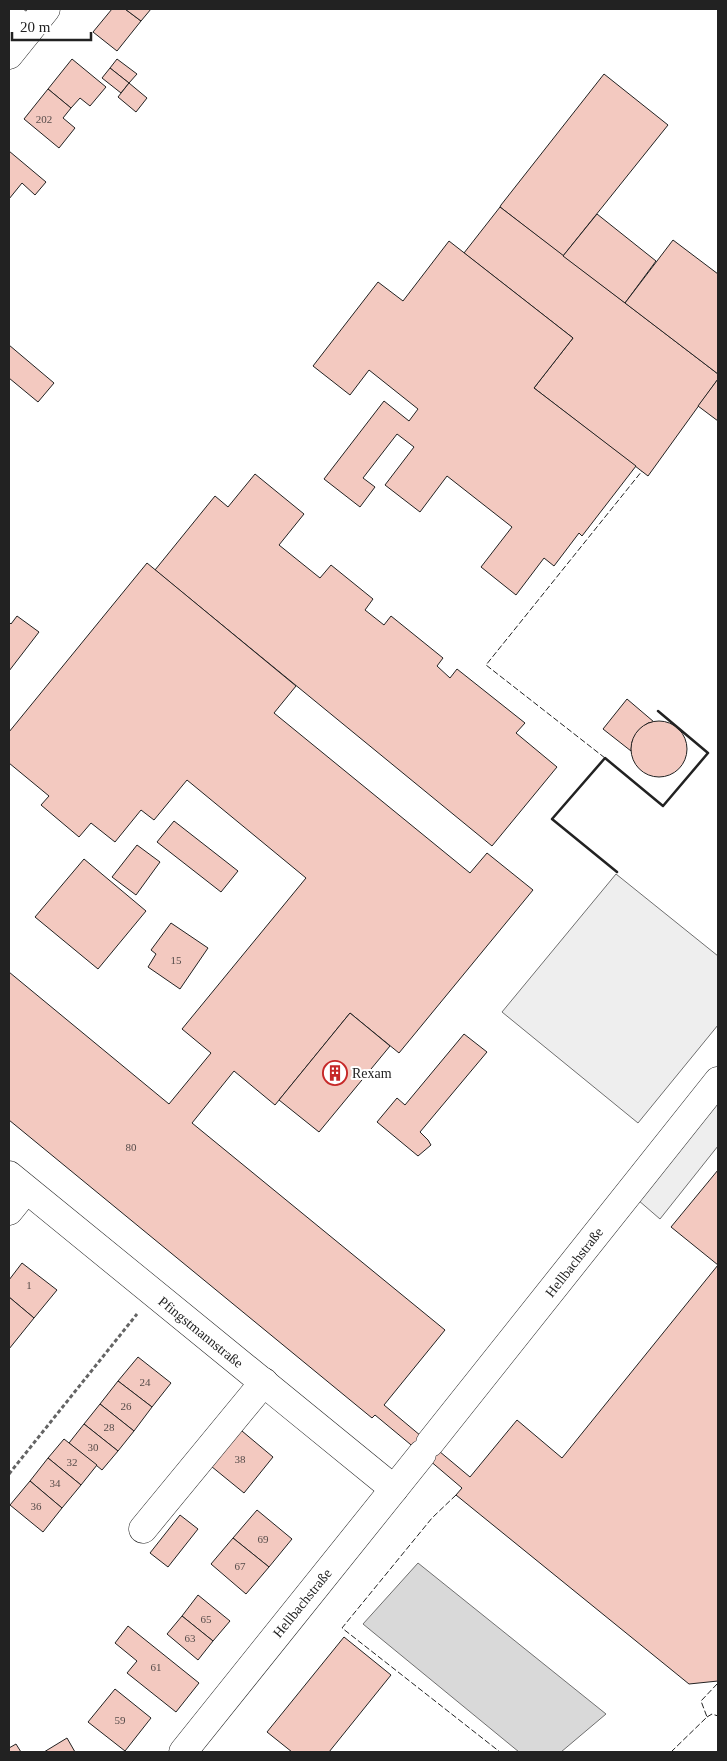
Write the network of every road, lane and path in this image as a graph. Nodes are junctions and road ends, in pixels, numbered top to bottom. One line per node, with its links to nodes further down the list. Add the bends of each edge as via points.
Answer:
1 (46, 9): 2 (street)
2 (18, 24): 3 (street)
3 (9, 55)
4 (718, 1081): 10 (street, Hellbachstraße)
5 (18, 1182): 6 (street); 7 (street, Pfingstmannstraße)
6 (9, 1211)
7 (154, 1293): 8 (street, Pfingstmannstraße); 9 (path)
8 (264, 1382): 10 (street, Pfingstmannstraße); 11 (street)
9 (9, 1474)
10 (394, 1488): 12 (street, Hellbachstraße)
11 (143, 1530)
12 (183, 1752)

